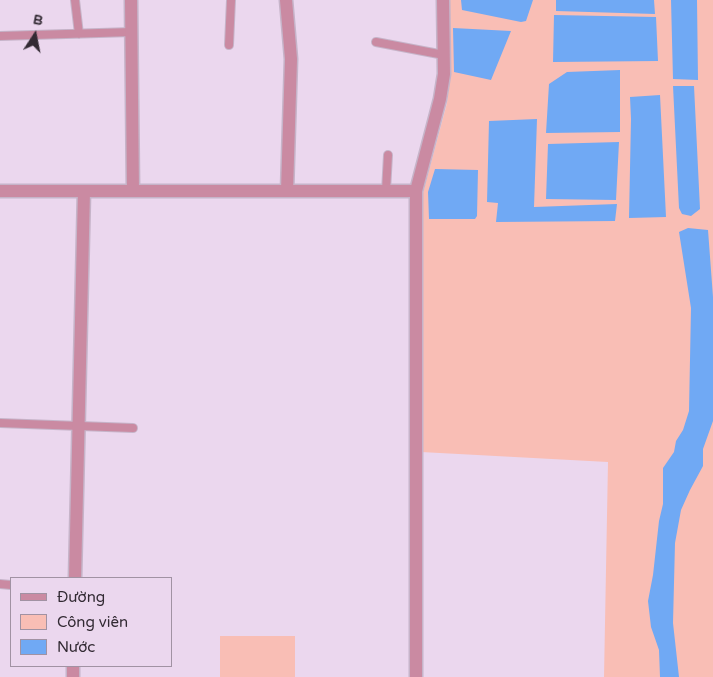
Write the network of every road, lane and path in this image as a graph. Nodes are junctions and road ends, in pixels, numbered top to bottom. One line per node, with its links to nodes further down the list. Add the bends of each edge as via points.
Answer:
1 (75, 0): 7 (lane)
2 (131, 0): 6 (street)
3 (231, 0): 10 (lane)
4 (286, 0): 16 (street, via 291,59)
5 (443, 0): 11 (street)
6 (132, 32): 7 (lane); 15 (street)
7 (79, 34): 8 (lane)
8 (0, 36)
9 (376, 42): 11 (lane)
10 (229, 45)
11 (444, 55): 18 (street, via 440,99)
12 (388, 155): 17 (lane)
13 (0, 191): 14 (street)
14 (84, 191): 15 (street); 20 (street)
15 (133, 191): 16 (street)
16 (287, 191): 17 (street)
17 (386, 191): 18 (street)
18 (416, 192): 23 (street)
19 (0, 423): 20 (lane)
20 (78, 425): 21 (lane); 22 (street)
21 (133, 428)
22 (75, 577)
23 (416, 677)

